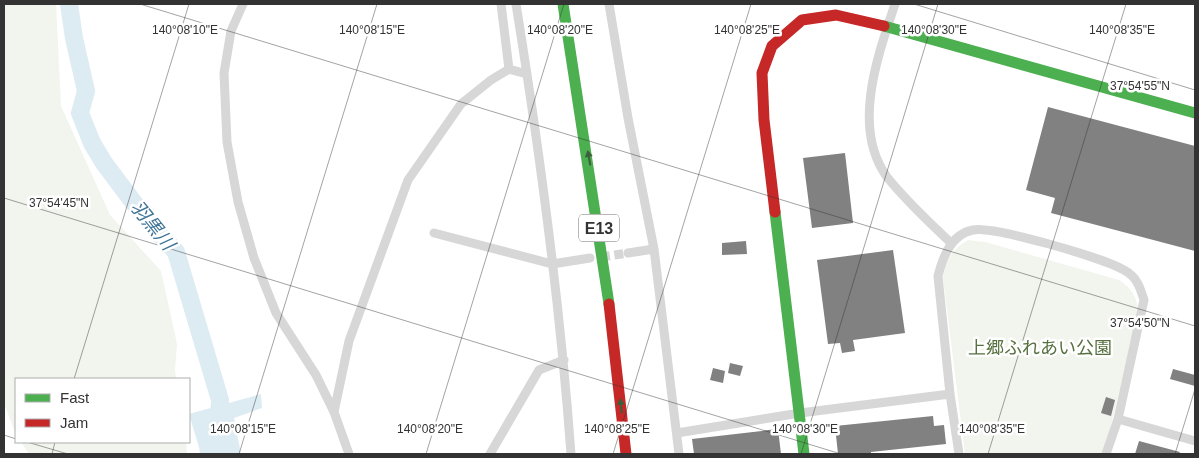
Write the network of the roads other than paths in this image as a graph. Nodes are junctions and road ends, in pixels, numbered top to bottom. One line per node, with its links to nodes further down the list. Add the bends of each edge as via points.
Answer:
1 (244, 4): 22 (street, via 231,31 224,73 227,142 238,202 254,258 276,313 316,375)
2 (501, 4): 9 (street)
3 (516, 4): 10 (street)
4 (562, 4): 30 (main road, E13, one-way to 4, via 593,180)
5 (573, 4): 11 (main road)
6 (609, 4): 16 (street)
7 (895, 4): 8 (street)
8 (887, 27): 12 (main road); 15 (street, via 869,114 872,144 886,176); 23 (main road, via 836,15 802,20 772,46 762,73 764,120)
9 (508, 69): 10 (street); 22 (street, via 461,104 408,180 349,341)
10 (527, 74): 19 (street)
11 (591, 109)
12 (1195, 113)
13 (607, 214): 31 (main road, E13)
14 (434, 233): 19 (street)
15 (951, 243): 21 (street, via 942,259 938,276); 24 (street, via 972,230 998,231 1123,269 1138,282 1144,300)
16 (654, 249): 17 (street); 25 (street)
17 (628, 253)
18 (590, 258): 19 (street)
19 (552, 264): 20 (street)
20 (564, 360): 28 (street, via 539,370); 29 (street)
21 (950, 394): 23 (street); 34 (street)
22 (334, 412): 27 (street)
23 (800, 413): 25 (street); 33 (main road)
24 (1118, 419): 26 (street); 35 (street)
25 (677, 433): 32 (street)
26 (1195, 441)
27 (349, 454)
28 (490, 454)
29 (571, 454)
30 (626, 454)
31 (636, 454)
32 (679, 454)
33 (804, 454)
34 (958, 454)
35 (1106, 454)

